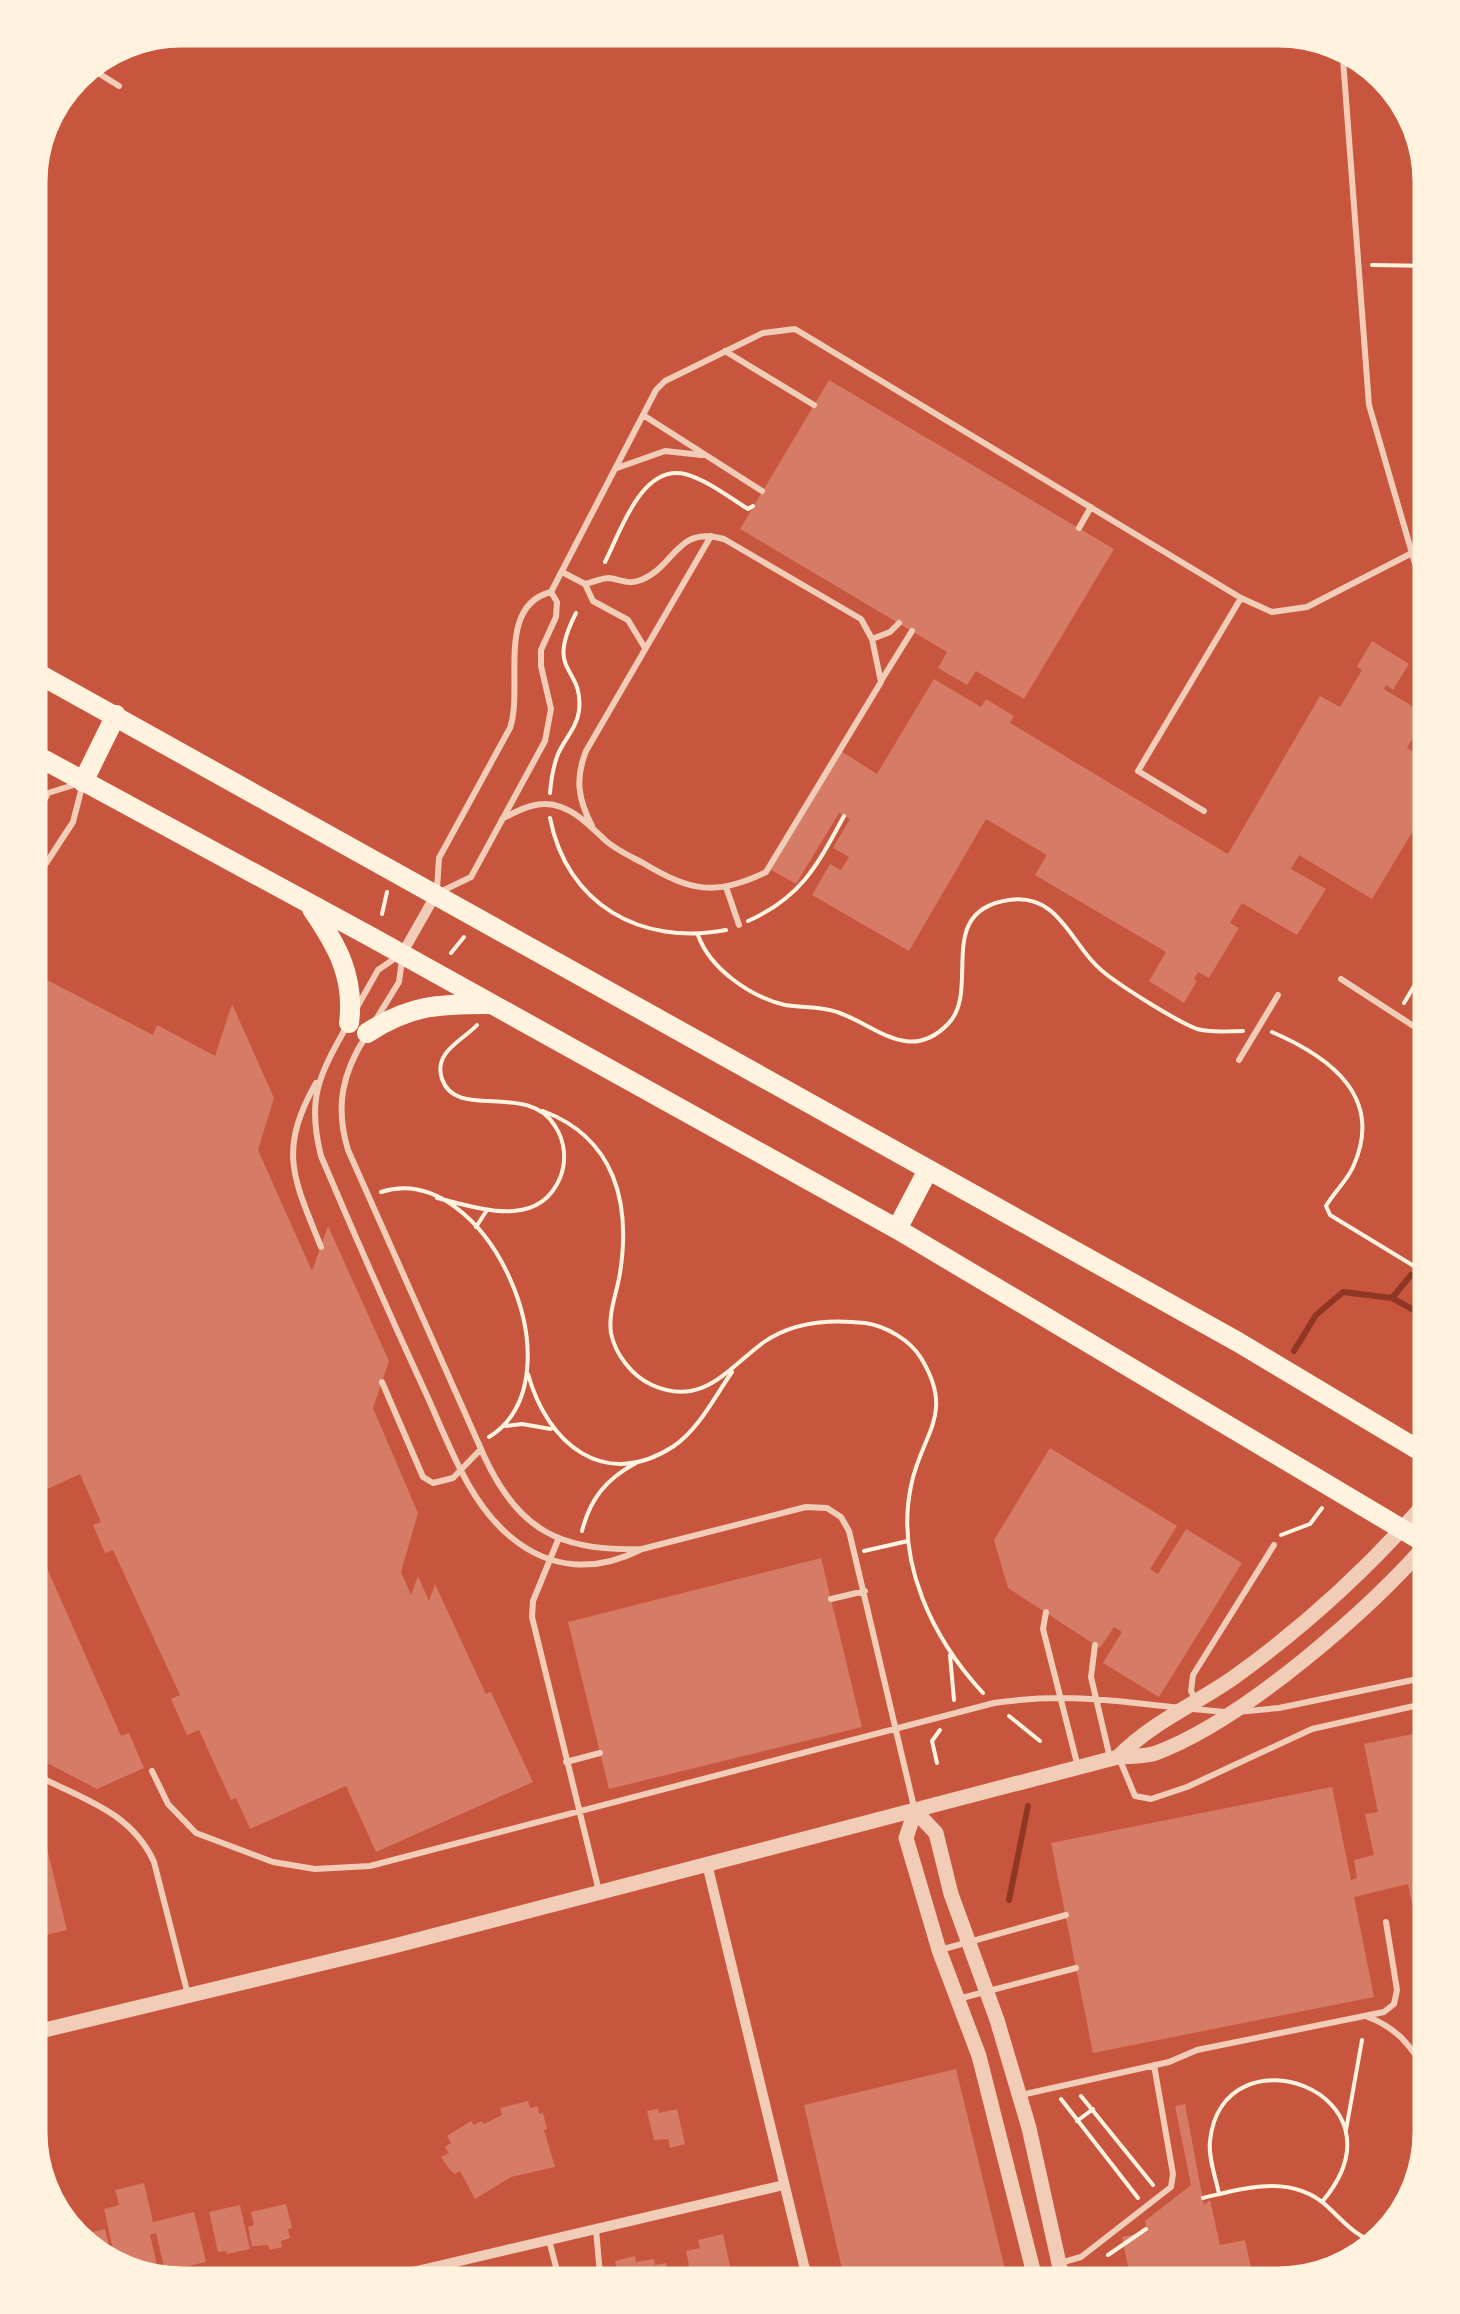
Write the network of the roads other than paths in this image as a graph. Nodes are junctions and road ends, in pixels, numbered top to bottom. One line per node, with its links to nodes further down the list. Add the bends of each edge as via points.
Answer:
1 (1343, 61): 13 (lane, via 1369,405)
2 (99, 73): 3 (lane)
3 (119, 86)
4 (724, 351): 5 (lane); 6 (lane, via 665,381); 10 (lane, via 763,333 794,330)
5 (814, 404)
6 (642, 415): 7 (lane); 8 (lane)
7 (702, 456): 8 (lane, via 666,451); 9 (lane)
8 (615, 469): 15 (lane)
9 (762, 490)
10 (1091, 507): 11 (lane); 18 (lane)
11 (1079, 528)
12 (712, 536): 16 (lane, via 692,538 643,580); 21 (lane, via 861,619); 22 (lane)
13 (1412, 553): 14 (lane); 18 (lane, via 1307,607 1272,612)
14 (1415, 564)
15 (562, 572): 16 (lane); 17 (lane)
16 (586, 584): 22 (lane, via 593,601 628,620)
17 (552, 592): 30 (lane, via 556,616 540,666 550,726); 34 (lane, via 532,600 519,622 516,710 439,858)
18 (1241, 598): 29 (lane, via 1138,771)
19 (898, 623): 21 (lane)
20 (912, 631): 24 (lane)
21 (872, 639): 24 (lane)
22 (645, 648): 31 (lane, via 580,768 578,790)
23 (45, 677): 25 (main road)
24 (881, 682): 33 (lane, via 766,872)
25 (116, 716): 27 (main road); 34 (main road)
26 (45, 761): 27 (main road)
27 (83, 782): 28 (lane); 32 (lane, via 78,814); 35 (main road)
28 (45, 800)
29 (1204, 811)
30 (502, 819): 31 (lane, via 550,804); 34 (lane, via 470,877)
31 (592, 826): 33 (lane, via 672,880)
32 (45, 865)
33 (726, 888): 36 (lane)
34 (437, 893): 37 (street); 45 (main road)
35 (308, 903): 37 (main road); 42 (main road, via 346,967)
36 (739, 925)
37 (402, 954): 40 (main road); 42 (lane, via 399,982); 42 (lane, via 378,970)
38 (1341, 979): 41 (lane)
39 (1278, 995): 43 (lane)
40 (494, 1004): 42 (main road, via 418,1007); 46 (main road)
41 (1415, 1025)
42 (358, 1028): 44 (lane); 49 (lane, via 344,1074 344,1138)
43 (1239, 1060)
44 (318, 1078): 47 (lane, via 298,1118 291,1154); 51 (lane, via 320,1156)
45 (928, 1170): 46 (main road); 50 (main road)
46 (897, 1228): 53 (main road)
47 (321, 1247)
48 (382, 1382): 51 (lane, via 423,1477 440,1482)
49 (482, 1445): 51 (lane); 55 (lane, via 509,1501)
50 (1415, 1448)
51 (462, 1472): 59 (lane, via 495,1523)
52 (1415, 1516): 53 (street)
53 (1403, 1530): 54 (main road); 65 (street, via 1340,1592)
54 (1415, 1536)
55 (558, 1540): 57 (lane); 59 (lane)
56 (1274, 1545): 65 (lane, via 1193,1675 1190,1691)
57 (642, 1549): 59 (lane, via 596,1566); 60 (lane, via 806,1507 828,1508 850,1531)
58 (1415, 1558): 68 (street, via 1252,1699 1152,1754)
59 (552, 1562): 69 (lane, via 532,1616)
60 (865, 1590): 61 (lane); 73 (lane)
61 (831, 1599)
62 (1046, 1612): 70 (lane, via 1043,1629)
63 (1096, 1645): 68 (lane, via 1091,1677)
64 (1415, 1679): 71 (lane, via 1248,1712 1078,1696 994,1704 370,1866 314,1869 273,1862 196,1833 168,1804)
65 (1197, 1702): 68 (street)
66 (1415, 1706): 68 (lane, via 1312,1729 1151,1799 1135,1796)
67 (600, 1752): 69 (lane)
68 (1114, 1758): 70 (street)
69 (566, 1762): 75 (lane)
70 (1078, 1768): 73 (street)
71 (152, 1771)
72 (45, 1780): 82 (lane, via 116,1814 147,1846)
73 (915, 1811): 74 (street); 78 (street, via 936,1833); 79 (street, via 906,1838)
74 (706, 1864): 75 (street); 90 (street)
75 (600, 1892): 82 (street)
76 (1066, 1915): 78 (lane)
77 (1386, 1922): 84 (lane, via 1397,1990 1394,2004)
78 (968, 1942): 79 (lane); 81 (street)
79 (939, 1950): 83 (street)
80 (1076, 1968): 81 (lane)
81 (987, 1991): 83 (lane); 88 (street)
82 (188, 1996): 85 (street)
83 (958, 1998): 89 (street)
84 (1366, 2017): 86 (lane, via 1389,2025); 87 (lane)
85 (45, 2030)
86 (1415, 2055)
87 (1154, 2065): 88 (lane); 93 (lane, via 1171,2187 1081,2257)
88 (1020, 2095): 89 (street); 93 (street)
89 (991, 2102): 98 (street)
90 (784, 2185): 91 (street); 97 (street)
91 (596, 2229): 92 (street); 96 (lane)
92 (549, 2240): 94 (street); 95 (lane)
93 (1059, 2263): 98 (street); 99 (street)
94 (425, 2269)
95 (556, 2269)
96 (600, 2269)
97 (805, 2269)
98 (1032, 2269)
99 (1060, 2269)

